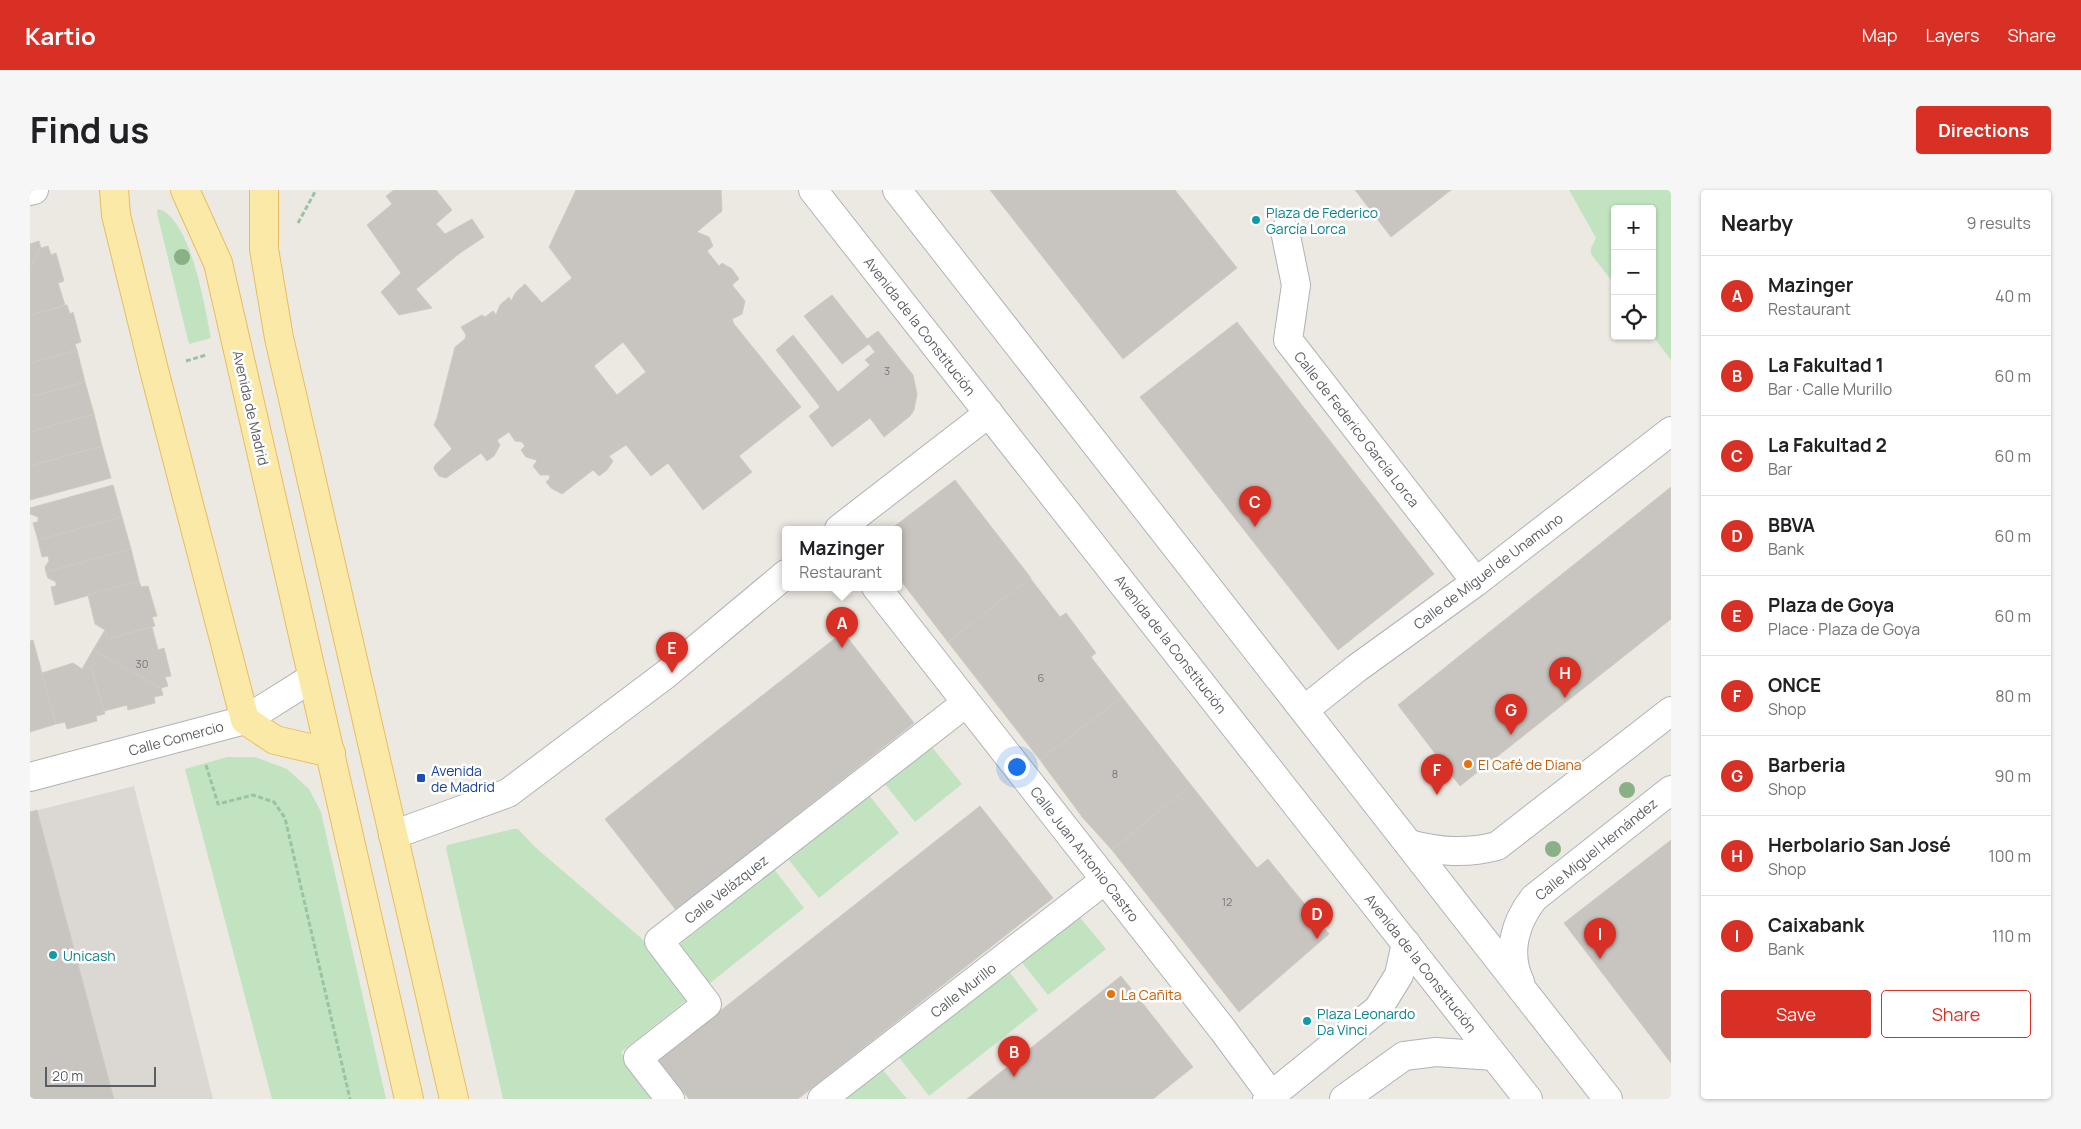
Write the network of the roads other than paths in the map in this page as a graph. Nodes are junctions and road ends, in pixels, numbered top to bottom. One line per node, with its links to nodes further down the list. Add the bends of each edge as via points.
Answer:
1 (34, 190): 7 (street)
2 (114, 190): 19 (main road, via 116,214 154,370)
3 (184, 190): 15 (main road, Avenida de Madrid, via 218,263)
4 (264, 190): 23 (main road, via 264,249 278,338)
5 (813, 190): 9 (street, Avenida de la Constitución)
6 (897, 190): 17 (street)
7 (30, 191)
8 (1285, 231): 13 (street, Calle de Federico García Lorca, via 1296,285 1288,340)
9 (989, 413): 11 (street); 26 (street, Avenida de la Constitución)
10 (1671, 431): 13 (street, Calle de Miguel de Unamuno)
11 (843, 526)
12 (782, 577): 23 (street, via 665,675 508,793)
13 (1476, 582): 17 (street, Calle de Miguel de Unamuno)
14 (879, 591): 16 (street, Calle Juan Antonio Castro)
15 (312, 678): 19 (street, Calle Comercio); 20 (main road, Avenida de Madrid)
16 (966, 703): 25 (street, Calle Juan Antonio Castro); 32 (street, Calle Velázquez, via 658,941 707,1004 638,1058)
17 (1304, 710): 24 (street)
18 (1671, 711): 24 (street, via 1497,846 1455,852)
19 (245, 720): 20 (main road, via 275,740); 21 (street, Calle Comercio)
20 (331, 753): 30 (main road, Avenida de Madrid)
21 (30, 777)
22 (1671, 790): 27 (street, Calle Miguel Hernández, via 1534,898 1524,911 1513,941 1513,960)
23 (393, 835): 31 (main road)
24 (1409, 844): 27 (street)
25 (1105, 880): 29 (street, Calle Juan Antonio Castro); 33 (street, Calle Murillo)
26 (1406, 943): 28 (street, Avenida de la Constitución); 29 (street, via 1399,975 1378,1009)
27 (1529, 996): 36 (street)
28 (1494, 1056): 34 (street, via 1436,1052 1404,1056); 35 (street, Avenida de la Constitución)
29 (1271, 1098)
30 (409, 1099)
31 (454, 1099)
32 (670, 1099)
33 (822, 1099)
34 (1344, 1099)
35 (1528, 1099)
36 (1608, 1099)

